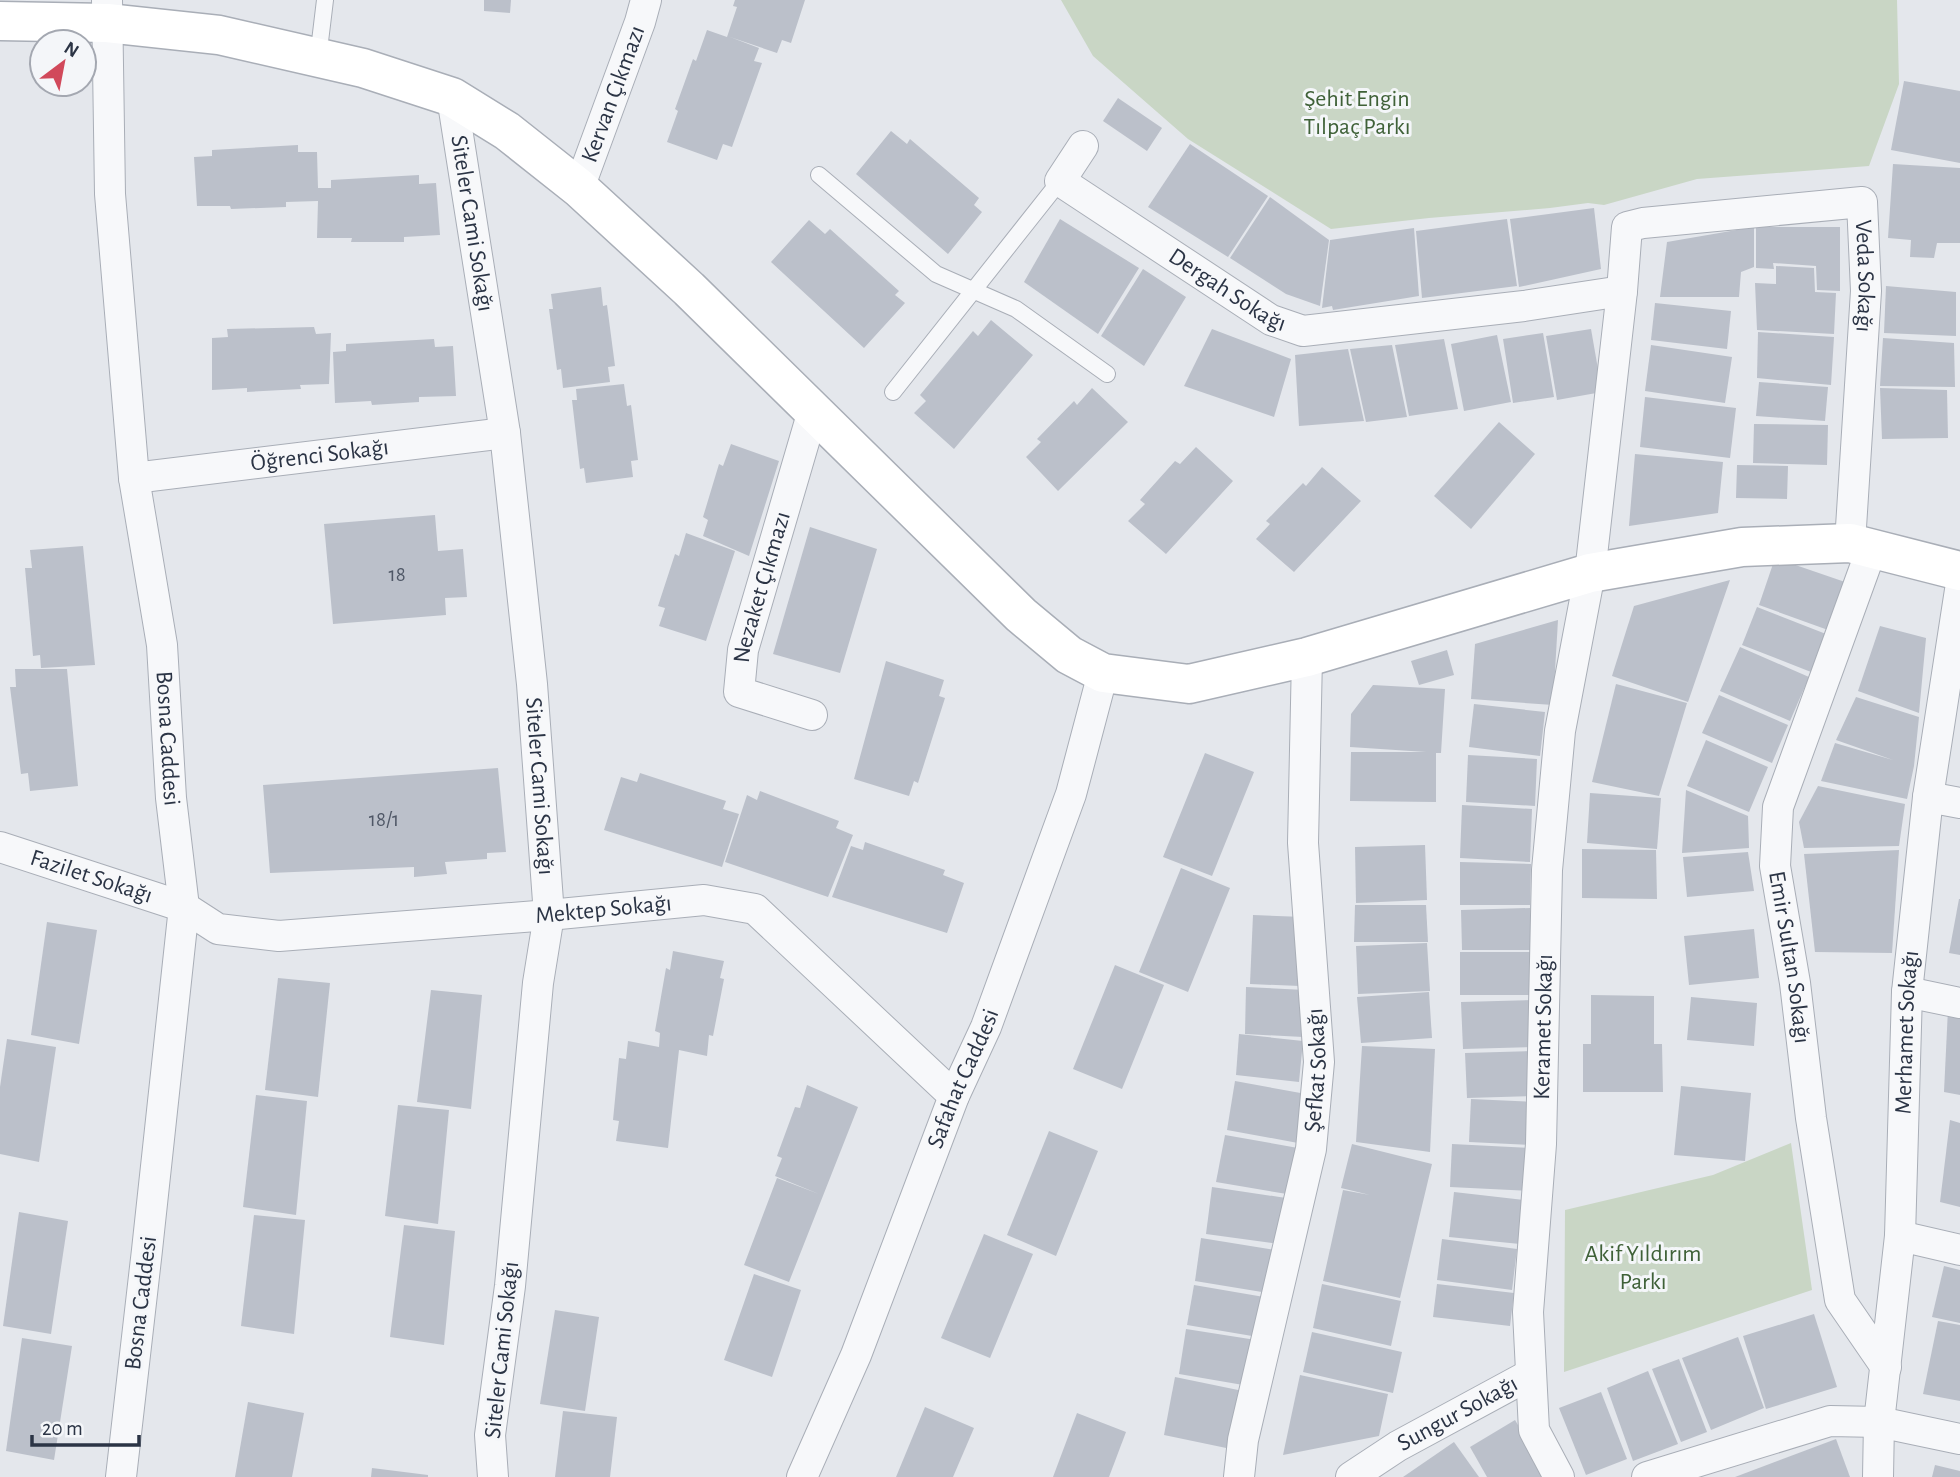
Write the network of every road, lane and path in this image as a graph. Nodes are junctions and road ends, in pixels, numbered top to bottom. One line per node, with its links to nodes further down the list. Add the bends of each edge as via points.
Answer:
1 (325, 0): 5 (lane)
2 (646, 0): 10 (street, Kervan Çıkmazı)
3 (107, 11): 4 (main road); 5 (main road); 17 (street, Bosna Caddesi, via 110,194)
4 (0, 21)
5 (318, 58): 6 (main road)
6 (452, 97): 10 (main road, via 507,131); 16 (street, Siteler Cami Sokağı)
7 (1083, 146): 9 (street)
8 (819, 175): 11 (lane, via 936,274)
9 (1060, 181): 11 (lane); 12 (street, Dergah Sokağı, via 1271,320 1303,331)
10 (579, 188): 15 (main road)
11 (974, 290): 13 (lane, via 1016,309); 14 (lane)
12 (1622, 291): 18 (street, Veda Sokağı, via 1627,227 1861,202 1866,291); 20 (street)
13 (1107, 374)
14 (894, 392)
15 (813, 411): 23 (main road, via 1021,615 1069,655); 24 (street, Nezaket Çıkmazı, via 743,650 739,692)
16 (506, 433): 17 (street, Öğrenci Sokağı); 29 (street, Siteler Cami Sokağı, via 532,684)
17 (134, 478): 28 (street, Bosna Caddesi, via 162,645 171,798)
18 (1861, 546): 19 (main road); 20 (main road, via 1742,547); 35 (street, Emir Sultan Sokağı, via 1778,807 1775,866 1840,1300)
19 (1960, 571)
20 (1590, 573): 22 (main road); 36 (street, Keramet Sokağı, via 1560,732 1547,870 1541,1144 1528,1312)
21 (1960, 590): 25 (street, Merhamet Sokağı)
22 (1307, 657): 23 (main road, via 1189,684); 42 (street, Şefkat Sokağı, via 1303,843 1319,1062 1311,1149 1243,1440)
23 (1103, 673): 32 (street, Safahat Caddesi, via 1071,794 986,1027)
24 (813, 715)
25 (1928, 797): 26 (street); 30 (street, Merhamet Sokağı)
26 (1960, 803)
27 (0, 847): 28 (street, Fazilet Sokağı)
28 (184, 907): 29 (street, Mektep Sokağı, via 218,929 279,936); 39 (street, Bosna Caddesi)
29 (549, 915): 32 (street, Mektep Sokağı, via 704,900 755,909); 40 (street, Siteler Cami Sokağı, via 490,1436)
30 (1907, 992): 31 (street); 33 (street, Merhamet Sokağı)
31 (1960, 1003)
32 (954, 1096): 41 (street, Safahat Caddesi, via 856,1355)
33 (1900, 1236): 34 (street); 35 (street, Merhamet Sokağı)
34 (1960, 1251)
35 (1886, 1367): 37 (street, Merhamet Sokağı)
36 (1531, 1374): 43 (street, Sungur Sokağı, via 1398,1446); 44 (street, Keramet Sokağı, via 1534,1430)
37 (1880, 1422): 38 (street); 45 (street, via 1830,1421); 46 (street, Merhamet Sokağı)
38 (1960, 1439)
39 (121, 1477)
40 (493, 1477)
41 (802, 1477)
42 (1239, 1477)
43 (1351, 1477)
44 (1559, 1477)
45 (1647, 1477)
46 (1878, 1477)

